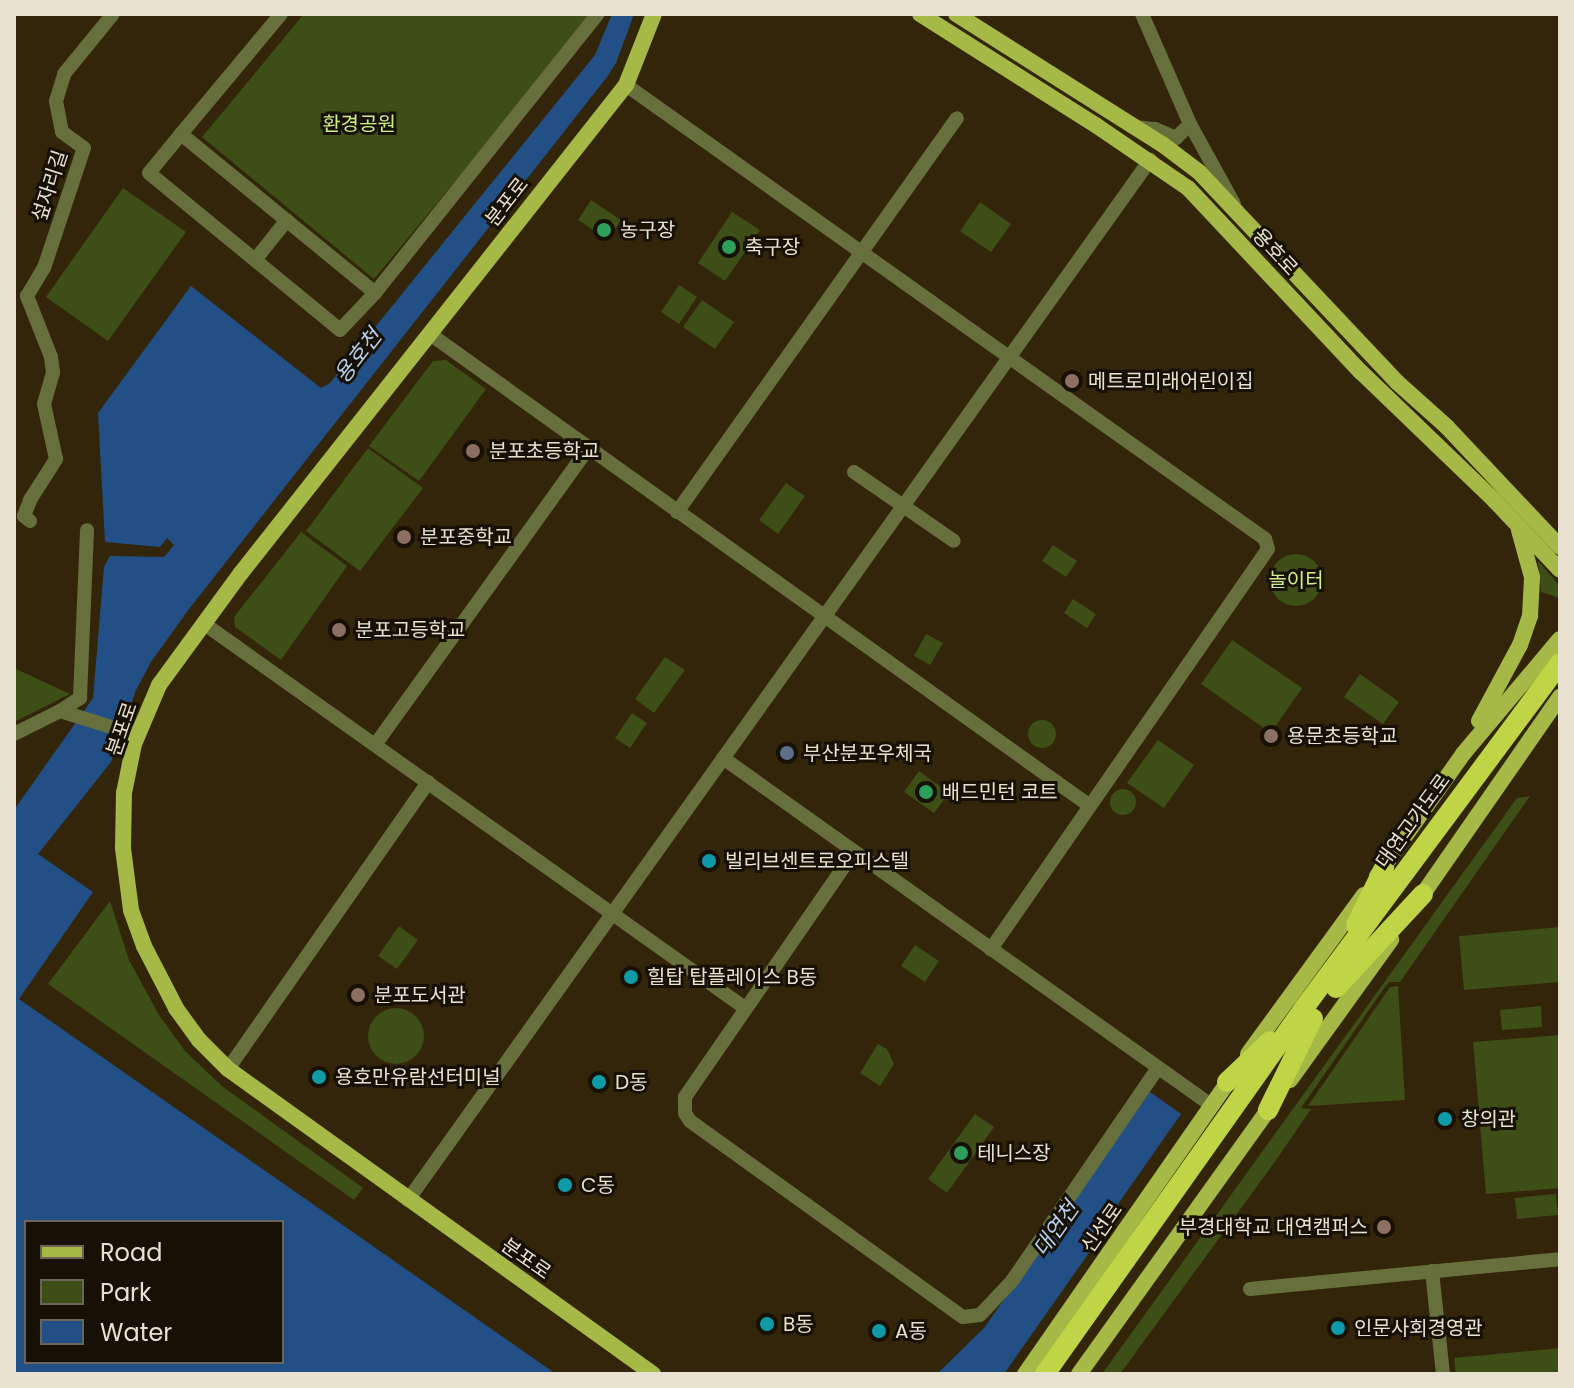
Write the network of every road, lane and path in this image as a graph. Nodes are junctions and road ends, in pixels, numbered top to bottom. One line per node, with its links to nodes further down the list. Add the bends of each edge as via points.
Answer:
1 (113, 14): 33 (street, 섶자리길, via 64,74 56,101 62,132 84,148 44,268 27,296 51,357 53,372 44,404 56,459 30,500 24,516)
2 (281, 14): 12 (street)
3 (598, 14): 21 (street)
4 (654, 14): 8 (main road, 분포로)
5 (920, 14): 14 (main road, 용호로)
6 (956, 14): 10 (main road, 용호로)
7 (1142, 14): 11 (street)
8 (626, 85): 19 (street); 24 (main road, 분포로)
9 (957, 118): 19 (street)
10 (1135, 127): 11 (street, via 1176,138); 15 (main road, 용호로)
11 (1189, 127): 13 (street); 15 (street)
12 (181, 134): 18 (street); 20 (street, via 149,173)
13 (1209, 158): 15 (street, via 1191,150); 17 (street)
14 (1150, 160): 16 (main road, 용호로); 25 (street)
15 (1184, 160): 16 (street); 17 (main road, 용호로)
16 (1188, 188): 22 (main road, 용호로)
17 (1237, 212): 23 (main road, 용호로)
18 (287, 220): 20 (street); 21 (street)
19 (863, 254): 25 (street); 31 (street)
20 (255, 260): 21 (street, via 340,330)
21 (375, 293)
22 (1313, 322): 23 (main road, via 1311,314 1317,309); 26 (main road, 용호로)
23 (1347, 329): 27 (main road, 용호로)
24 (430, 334): 28 (street); 41 (main road, 분포로)
25 (1008, 357): 30 (street); 53 (street, via 1265,539 1268,549)
26 (1361, 372): 27 (main road, via 1397,396 1402,392); 34 (main road, 용호로)
27 (1398, 383): 32 (main road, 용호로)
28 (588, 449): 31 (street); 49 (street)
29 (854, 472): 30 (street)
30 (902, 506): 37 (street); 40 (street)
31 (677, 512): 40 (street)
32 (1534, 518): 36 (main road); 38 (main road, 용호로)
33 (30, 521)
34 (1517, 525): 39 (main road, 용호로); 50 (main road, via 1532,577 1530,616)
35 (87, 530): 46 (street, via 80,698)
36 (1560, 537)
37 (954, 541)
38 (1560, 547)
39 (1560, 570)
40 (824, 616): 51 (street); 53 (street)
41 (203, 623): 47 (main road, 분포로); 49 (street)
42 (1560, 639): 50 (main road)
43 (1560, 663): 55 (highway, 대연고가도로)
44 (1560, 679): 55 (highway, 대연고가도로)
45 (1560, 697): 55 (main road)
46 (66, 713): 47 (street); 48 (street)
47 (131, 733): 62 (main road, 분포로, via 123,848 131,910 176,1008)
48 (14, 734)
49 (375, 745): 52 (street)
50 (1463, 754): 55 (main road)
51 (723, 758): 54 (street); 56 (street)
52 (428, 782): 56 (street); 62 (street)
53 (1090, 806): 57 (street)
54 (854, 852): 57 (street); 59 (street)
55 (1405, 881): 58 (highway); 58 (highway); 63 (main road, 신선로); 65 (main road)
56 (612, 913): 59 (street); 66 (street)
57 (991, 949): 61 (street)
58 (1342, 969): 60 (highway)
59 (745, 1008): 61 (street, via 685,1097 690,1121 963,1317 980,1315 1006,1288)
60 (1309, 1013): 63 (highway); 65 (highway); 70 (highway)
61 (1158, 1068): 64 (street)
62 (228, 1069): 66 (main road, 분포로)
63 (1227, 1082): 64 (main road, 신선로)
64 (1211, 1105): 72 (main road, 신선로)
65 (1268, 1110): 70 (main road)
66 (408, 1200): 71 (main road, 분포로)
67 (1560, 1259): 68 (street)
68 (1432, 1271): 69 (street); 74 (street)
69 (1250, 1289)
70 (1068, 1366): 73 (highway)
71 (653, 1374)
72 (1025, 1374)
73 (1045, 1374)
74 (1443, 1374)

